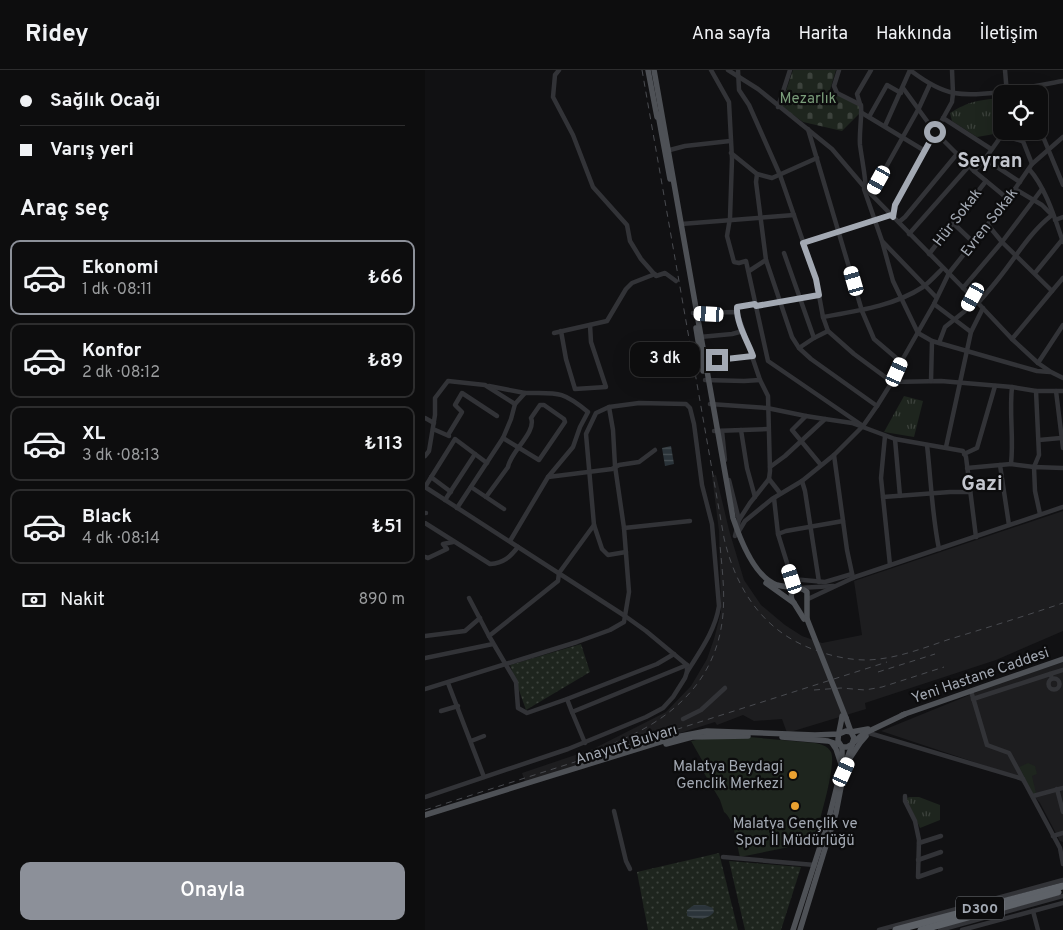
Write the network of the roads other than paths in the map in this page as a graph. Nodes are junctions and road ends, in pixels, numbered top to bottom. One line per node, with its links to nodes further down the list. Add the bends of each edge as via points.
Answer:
1 (559, 70): 84 (street, via 555,76 553,98 573,135 593,188 627,225 630,241)
2 (653, 70): 37 (main road)
3 (711, 70): 33 (street, via 729,102)
4 (729, 70): 12 (street)
5 (738, 70): 12 (street)
6 (790, 70): 22 (street)
7 (839, 70): 21 (street, via 834,86 837,93)
8 (871, 70): 21 (street, via 857,94)
9 (910, 70): 14 (street); 17 (street)
10 (952, 70): 19 (street)
11 (1005, 70): 15 (street)
12 (740, 76): 22 (street); 48 (street, via 739,90)
13 (1063, 81): 16 (street)
14 (930, 84): 19 (street); 23 (street)
15 (1006, 85)
16 (1039, 85)
17 (903, 88): 18 (street); 23 (street)
18 (901, 93): 25 (street, via 887,86); 27 (street)
19 (953, 93): 20 (street); 26 (street)
20 (993, 93)
21 (861, 105): 24 (street)
22 (778, 107): 28 (street)
23 (919, 108): 29 (street); 30 (street)
24 (862, 113): 25 (street); 52 (street, via 860,146)
25 (869, 116): 27 (street)
26 (943, 118): 29 (street); 36 (street)
27 (885, 126): 30 (street)
28 (808, 129): 41 (street); 52 (street, via 832,149)
29 (935, 132): 38 (street); 39 (street)
30 (904, 137): 38 (street); 55 (street)
31 (1063, 137): 35 (street, Evren Sokak)
32 (1045, 140): 35 (street)
33 (730, 141): 37 (street); 40 (street)
34 (1022, 141): 36 (street, via 1002,135); 43 (street)
35 (1049, 148): 43 (street, Evren Sokak); 51 (street)
36 (991, 149): 42 (street)
37 (667, 151): 67 (main road); 102 (main road)
38 (925, 151): 59 (street, via 895,205)
39 (957, 154): 44 (street); 65 (street)
40 (732, 156): 47 (street); 63 (street)
41 (817, 158): 48 (street); 69 (street)
42 (985, 159): 46 (street); 50 (street)
43 (1032, 164): 45 (street, Evren Sokak)
44 (969, 166): 46 (street); 70 (street)
45 (1029, 169): 50 (street, Evren Sokak); 53 (street)
46 (974, 171): 49 (street)
47 (757, 174): 48 (street, via 772,178); 62 (street)
48 (779, 175): 58 (street)
49 (986, 181): 56 (street); 66 (street, Hür Sokak)
50 (1020, 182): 54 (street, Evren Sokak)
51 (1063, 185)
52 (864, 187): 55 (street); 64 (street)
53 (1042, 188): 57 (street); 60 (street)
54 (1015, 189): 56 (street, Evren Sokak); 57 (street)
55 (871, 194): 59 (street)
56 (1008, 199): 68 (street, Evren Sokak)
57 (1033, 200): 60 (street); 74 (street)
58 (794, 215): 62 (street); 75 (street)
59 (893, 216): 64 (street); 65 (street)
60 (1053, 217): 61 (street); 72 (street); 78 (street, via 1044,221)
61 (1063, 217)
62 (760, 218): 63 (street); 79 (street)
63 (729, 221): 67 (street); 81 (street, via 727,236 734,262 746,261)
64 (874, 222): 69 (street); 71 (street)
65 (899, 222): 70 (street)
66 (953, 223): 73 (street); 77 (street, Hür Sokak)
67 (681, 224): 102 (main road)
68 (987, 225): 73 (street, Evren Sokak); 74 (street)
69 (839, 232): 75 (street); 100 (street)
70 (909, 234): 77 (street)
71 (881, 241): 87 (street); 94 (street)
72 (1063, 241): 83 (street)
73 (973, 242): 82 (street, Evren Sokak)
74 (1002, 242): 78 (street); 88 (street)
75 (803, 243): 90 (street)
76 (784, 253): 91 (street)
77 (929, 254): 80 (street)
78 (1016, 255): 83 (street); 96 (street)
79 (766, 260): 81 (street); 95 (street)
80 (943, 268): 82 (street); 87 (street)
81 (749, 271): 98 (street)
82 (949, 273): 88 (street); 92 (street, Evren Sokak)
83 (1035, 273): 89 (street)
84 (655, 274): 86 (street, via 665,273); 105 (street, via 632,283 607,321)
85 (1063, 278): 89 (street)
86 (676, 281)
87 (924, 286): 92 (street); 94 (street)
88 (963, 288): 93 (street)
89 (1053, 291): 115 (street)
90 (819, 295): 91 (street); 103 (street)
91 (800, 297): 95 (street); 114 (street)
92 (936, 297): 97 (street, Evren Sokak)
93 (973, 297): 96 (street); 104 (street)
94 (901, 299): 100 (street); 112 (street)
95 (781, 302): 98 (street); 118 (street)
96 (978, 302): 99 (street)
97 (934, 304): 104 (street); 112 (street, Evren Sokak)
98 (756, 305): 101 (street, via 737,307); 148 (street, via 768,361)
99 (983, 308): 110 (street); 115 (street)
100 (862, 311): 103 (street); 122 (street, via 874,339)
101 (737, 312): 102 (street); 108 (street)
102 (695, 313): 113 (main road)
103 (823, 317): 109 (street)
104 (955, 320): 110 (street); 117 (street, via 945,327)
105 (590, 325): 107 (street); 107 (street, via 591,342 606,387 575,389)
106 (1063, 325): 123 (street)
107 (561, 331): 111 (street)
108 (743, 331): 113 (street); 120 (street)
109 (828, 331): 114 (street); 129 (street)
110 (971, 332): 119 (street)
111 (554, 333)
112 (918, 333): 116 (street); 122 (street, Evren Sokak)
113 (699, 337): 121 (main road)
114 (814, 338): 118 (street)
115 (1012, 339): 123 (street)
116 (932, 341): 117 (street); 128 (street)
117 (939, 343): 119 (street)
118 (799, 348): 141 (street)
119 (968, 351): 124 (street); 130 (street)
120 (753, 356): 121 (street); 127 (street)
121 (704, 362): 126 (main road)
122 (901, 362): 129 (street, Evren Sokak)
123 (1038, 363): 124 (street)
124 (1051, 372): 125 (street)
125 (1063, 378)
126 (707, 380): 127 (street); 139 (main road)
127 (760, 380): 142 (street, via 768,396)
128 (931, 381): 129 (street); 130 (street)
129 (892, 382): 141 (street, Evren Sokak)
130 (961, 383): 132 (street); 163 (street)
131 (485, 385): 137 (street); 138 (street); 147 (street, via 448,381 435,398)
132 (995, 386): 133 (street); 167 (street, via 977,448)
133 (1012, 387): 134 (street); 171 (street)
134 (1036, 391): 135 (street); 159 (street)
135 (1056, 391): 136 (street); 156 (street)
136 (1063, 391)
137 (525, 393): 138 (street); 181 (street, via 563,394 588,412 573,447)
138 (515, 404): 155 (street)
139 (711, 405): 142 (street); 152 (main road)
140 (609, 406): 174 (street); 179 (street, via 596,412 587,428); 238 (street, via 686,404 690,408 702,485 712,524 719,606 704,646)
141 (877, 406): 148 (street, Evren Sokak)
142 (767, 408): 144 (street); 150 (street)
143 (497, 416): 153 (street, via 462,393 455,405 462,412)
144 (806, 416): 146 (street); 160 (street, via 792,430)
145 (425, 418): 147 (street)
146 (825, 419): 148 (street); 160 (street)
147 (434, 423): 149 (street)
148 (863, 426): 154 (street); 168 (street, Evren Sokak)
149 (433, 429): 153 (street); 169 (street)
150 (768, 429): 151 (street); 175 (street)
151 (741, 430): 152 (street); 192 (street)
152 (718, 431): 200 (street); 208 (main road)
153 (448, 436): 157 (street)
154 (885, 436): 158 (street); 193 (street, via 881,468)
155 (503, 438): 162 (street); 170 (street)
156 (1061, 438): 159 (street); 164 (street)
157 (455, 439): 166 (street); 180 (street)
158 (895, 439): 161 (street); 190 (street)
159 (1039, 440): 176 (street, via 1039,455)
160 (800, 441): 172 (street); 175 (street)
161 (927, 445): 163 (street); 189 (street)
162 (518, 447): 162 (street, via 539,460 565,419 540,405 531,418 532,428); 191 (street)
163 (946, 447): 167 (street)
164 (1063, 448)
165 (655, 450): 174 (street, via 639,462)
166 (475, 454): 170 (street); 186 (street)
167 (964, 454): 177 (street)
168 (834, 455): 172 (street, Evren Sokak); 202 (street)
169 (425, 456)
170 (487, 462): 185 (street)
171 (1011, 464): 173 (street); 176 (street)
172 (821, 465): 183 (street, Evren Sokak)
173 (1000, 465): 177 (street); 205 (street)
174 (615, 466): 179 (street); 207 (street)
175 (770, 467): 182 (street)
176 (1034, 467): 178 (street); 199 (street)
177 (967, 468): 187 (street)
178 (1063, 468)
179 (590, 472): 181 (street); 204 (street)
180 (431, 477): 184 (street); 186 (street)
181 (548, 477): 212 (street)
182 (769, 479): 188 (street); 192 (street)
183 (802, 481): 188 (street, Evren Sokak); 206 (street)
184 (425, 487): 195 (street)
185 (471, 487): 191 (street); 197 (street)
186 (451, 492): 195 (street)
187 (970, 492): 189 (street); 210 (street)
188 (780, 493): 194 (street, Evren Sokak)
189 (933, 493): 190 (street); 214 (street, via 934,526)
190 (900, 496): 193 (street)
191 (486, 497): 198 (street)
192 (755, 497): 200 (street)
193 (883, 497): 217 (street)
194 (774, 498): 208 (street, Evren Sokak, via 745,521); 209 (street)
195 (445, 500): 197 (street)
196 (1063, 507): 199 (street)
197 (457, 508): 212 (street)
198 (504, 509)
199 (1040, 514): 205 (street)
200 (739, 520): 208 (street)
201 (690, 521): 207 (street)
202 (843, 521): 206 (street); 219 (street)
203 (425, 523): 211 (street)
204 (594, 525): 215 (street, via 608,555); 218 (street)
205 (1009, 525): 210 (street)
206 (810, 527): 209 (street); 220 (street)
207 (624, 528): 215 (street)
208 (737, 533): 222 (main road, via 765,578 778,586); 225 (main road, via 743,552 762,578)
209 (778, 534): 220 (street, via 792,579)
210 (976, 537): 214 (street)
211 (453, 541): 213 (street, via 490,564 509,558); 216 (street, via 443,544 447,549)
212 (510, 542): 213 (street)
213 (518, 547): 218 (street)
214 (939, 549): 217 (street)
215 (626, 552): 226 (street, via 629,592)
216 (425, 557)
217 (890, 566): 219 (street)
218 (559, 573): 226 (street); 230 (street, via 558,581)
219 (852, 576): 220 (street); 221 (street)
220 (819, 582)
221 (837, 586): 222 (street); 224 (street)
222 (799, 588): 224 (main road, via 808,594); 225 (main road, via 791,594)
223 (469, 598): 227 (street)
224 (808, 600): 225 (main road, via 802,605); 228 (main road)
225 (794, 603): 228 (main road)
226 (625, 616): 232 (street); 235 (street, via 624,622 610,630)
227 (480, 618): 229 (street, via 465,631); 230 (street)
228 (805, 619): 252 (main road, bridge)
229 (425, 636)
230 (489, 636): 231 (street)
231 (493, 644): 233 (street); 235 (street)
232 (674, 654): 236 (street); 246 (street, via 657,664)
233 (425, 658)
234 (1063, 660): 245 (main road, Yeni Hastane Caddesi)
235 (504, 664): 241 (street); 246 (street, via 516,682 517,704 521,711 527,713)
236 (687, 665): 238 (street); 250 (street)
237 (1063, 670): 239 (street)
238 (687, 672): 261 (street, via 663,708)
239 (1050, 674): 240 (street); 247 (street)
240 (1052, 680): 242 (street, via 1057,679); 242 (street, via 1049,686 1053,690)
241 (448, 683): 244 (street); 248 (street)
242 (1061, 683)
243 (725, 688): 253 (street, via 701,710)
244 (425, 689)
245 (971, 691): 247 (street); 251 (main road, Yeni Hastane Caddesi)
246 (567, 699): 250 (street)
247 (973, 700): 266 (street, via 987,745 1009,753)
248 (458, 706): 249 (street); 259 (street)
249 (441, 711)
250 (572, 712): 261 (street)
251 (905, 714): 254 (main road, Yeni Hastane Caddesi); 255 (main road, Yeni Hastane Caddesi, via 865,730)
252 (844, 717): 255 (main road); 257 (main road)
253 (683, 719)
254 (875, 728): 256 (main road); 262 (main road, Yeni Hastane Caddesi)
255 (851, 732): 257 (main road); 262 (main road)
256 (869, 733): 264 (main road); 266 (street)
257 (839, 734): 263 (main road, via 837,739); 274 (main road, Anayurt Bulvarı, via 696,732)
258 (484, 736): 259 (street)
259 (471, 741): 265 (street)
260 (828, 741): 263 (main road, Anayurt Bulvarı); 264 (main road, via 836,749); 274 (main road, Anayurt Bulvarı, via 745,735 684,739)
261 (585, 743): 265 (street)
262 (853, 743): 263 (main road); 264 (main road)
263 (841, 746): 264 (main road)
264 (843, 769): 284 (main road); 293 (main road, via 836,813)
265 (484, 777): 271 (street)
266 (1023, 779): 270 (street)
267 (1063, 788): 268 (street)
268 (1057, 789): 270 (street); 273 (street)
269 (905, 796): 278 (street)
270 (1033, 796): 277 (street)
271 (425, 797)
272 (614, 811): 285 (street)
273 (1063, 812)
274 (425, 817)
275 (1063, 833): 277 (street)
276 (941, 836): 278 (street)
277 (1053, 836): 279 (street)
278 (919, 843): 282 (street)
279 (1061, 848): 283 (street)
280 (941, 852): 282 (street)
281 (723, 857): 284 (street)
282 (918, 860): 286 (street, via 918,877)
283 (1063, 864)
284 (815, 865): 296 (main road)
285 (630, 869)
286 (941, 869)
287 (1063, 880): 299 (street)
288 (1063, 886): 300 (highway, D300)
289 (1063, 890): 301 (highway, D300)
290 (1063, 896): 295 (street)
291 (1063, 903): 292 (street)
292 (1033, 911): 294 (street); 304 (street)
293 (803, 918): 297 (main road); 298 (main road)
294 (984, 927): 303 (street)
295 (957, 928): 302 (street)
296 (792, 930)
297 (800, 930)
298 (806, 930)
299 (879, 930)
300 (896, 930)
301 (921, 930)
302 (943, 930)
303 (963, 930)
304 (1038, 930)

